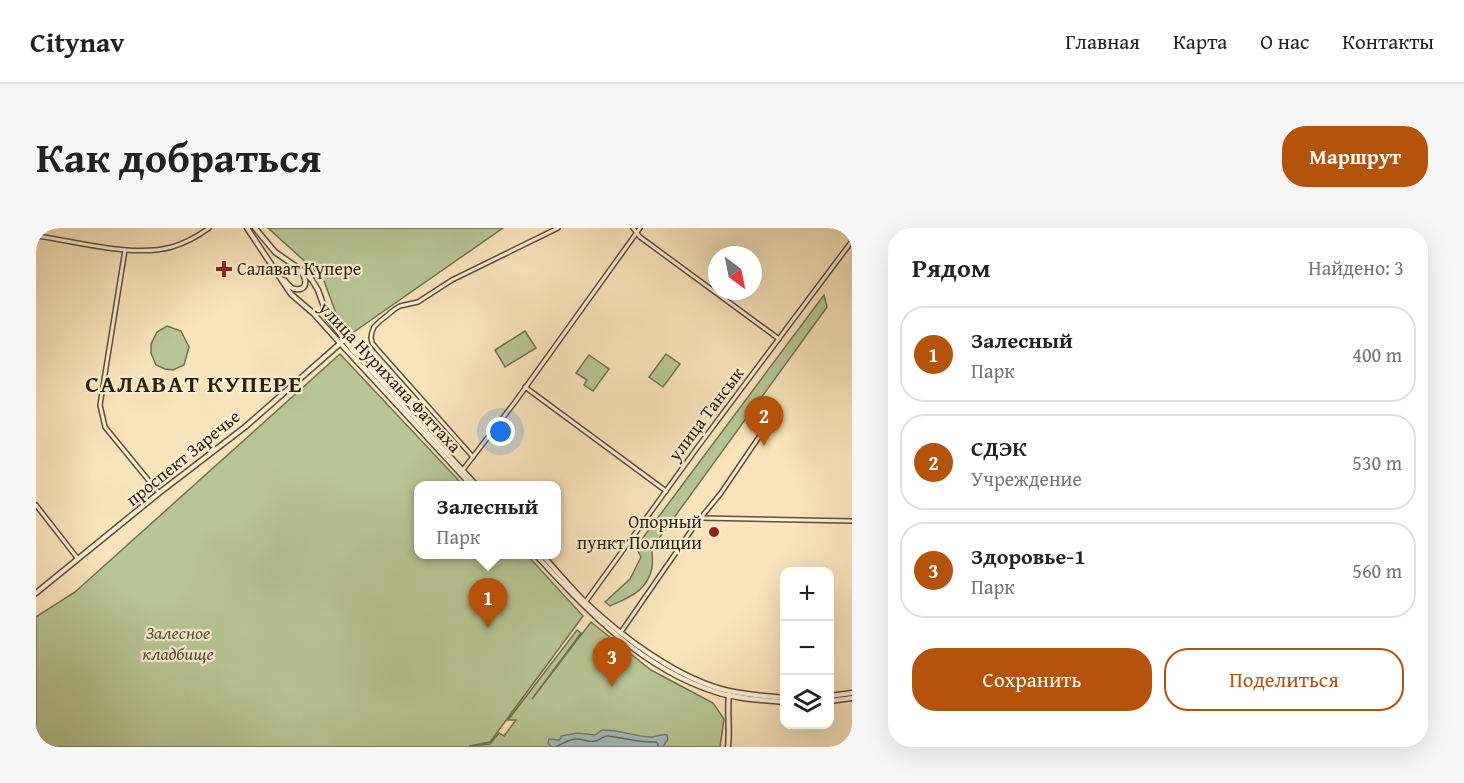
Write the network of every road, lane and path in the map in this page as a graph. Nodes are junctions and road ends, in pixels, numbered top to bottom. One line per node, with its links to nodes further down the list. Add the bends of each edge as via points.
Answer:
1 (209, 228): 7 (street)
2 (247, 228): 13 (street, улица Нурихана Фаттаха)
3 (255, 228): 12 (street, улица Нурихана Фаттаха, via 275,252)
4 (558, 228): 19 (street, via 452,280 418,302 400,306 372,332 372,343)
5 (633, 228): 8 (street)
6 (640, 228): 8 (street)
7 (204, 229): 11 (street, via 189,241 170,248)
8 (637, 233): 14 (street); 17 (street)
9 (36, 236): 11 (street)
10 (852, 241): 14 (street, улица Тансык)
11 (125, 250): 24 (street, via 100,405 105,426)
12 (299, 269): 13 (street, via 306,279 299,289); 15 (street, улица Нурихана Фаттаха, via 315,284 328,318)
13 (282, 279): 16 (street, улица Нурихана Фаттаха, via 291,294)
14 (779, 339): 23 (street, улица Тансык)
15 (344, 340): 16 (street, проспект Заречье); 20 (street, улица Нурихана Фаттаха)
16 (339, 343): 20 (street, улица Нурихана Фаттаха); 24 (street, проспект Заречье, via 245,427)
17 (525, 387): 19 (street); 23 (street)
18 (776, 412): 26 (street)
19 (473, 458): 20 (street)
20 (462, 472): 21 (street, улица Нурихана Фаттаха); 22 (street, улица Нурихана Фаттаха)
21 (468, 481)
22 (472, 481)
23 (666, 491): 32 (street, улица Тансык)
24 (159, 494): 28 (street, проспект Заречье)
25 (36, 505): 28 (street)
26 (701, 518): 27 (street); 33 (street)
27 (852, 521)
28 (78, 559): 31 (street, проспект Заречье)
29 (539, 559): 32 (street)
30 (545, 559): 32 (street)
31 (36, 593)
32 (584, 604): 33 (street); 34 (street, via 617,636 661,667 695,684)
33 (621, 632): 34 (street, via 681,673)
34 (729, 693): 37 (street); 40 (street); 41 (street)
35 (852, 693): 36 (street)
36 (834, 695)
37 (780, 698)
38 (852, 698): 39 (street)
39 (834, 700)
40 (780, 701)
41 (728, 747)

